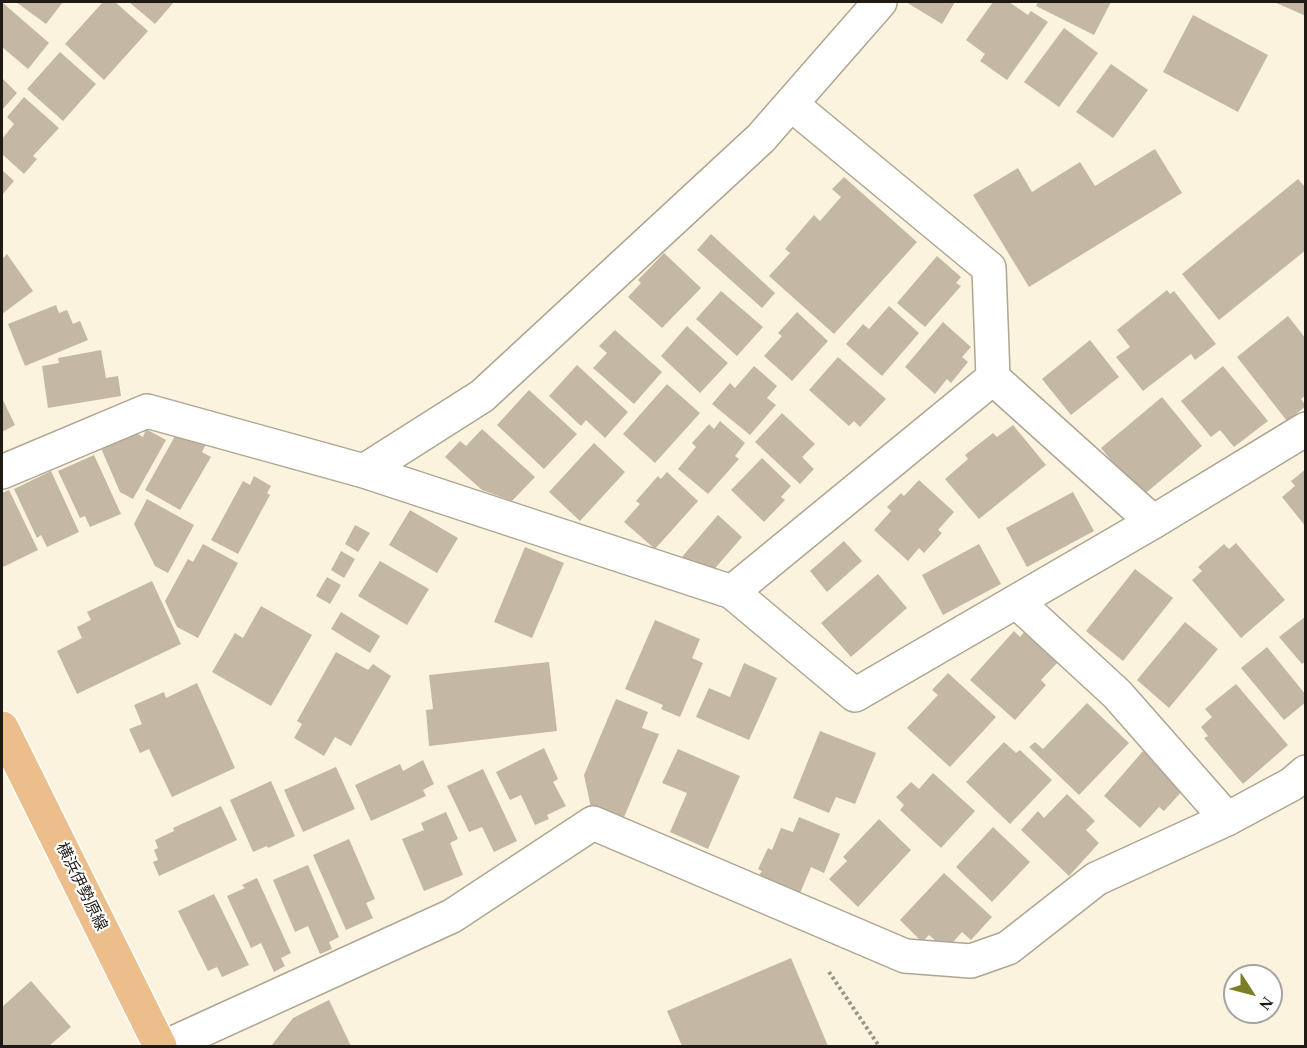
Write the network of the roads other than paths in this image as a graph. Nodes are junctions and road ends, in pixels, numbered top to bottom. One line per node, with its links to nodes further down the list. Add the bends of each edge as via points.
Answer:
1 (880, 2): 2 (street)
2 (791, 104): 3 (street, via 989,268); 5 (street, via 761,138 482,396)
3 (993, 378): 7 (street); 8 (street)
4 (1305, 429): 7 (street)
5 (364, 471): 6 (street, via 147,411); 8 (street)
6 (2, 472)
7 (1153, 522): 9 (street)
8 (732, 592): 9 (street, via 855,695)
9 (1017, 602): 12 (street, via 1117,694)
10 (2, 728): 13 (main road, 横浜伊勢原線)
11 (1305, 772): 12 (street, via 1292,784)
12 (1227, 819): 14 (street, via 1096,879 1008,948 971,961 905,956 593,823 452,916)
13 (160, 1047)
14 (167, 1047)

